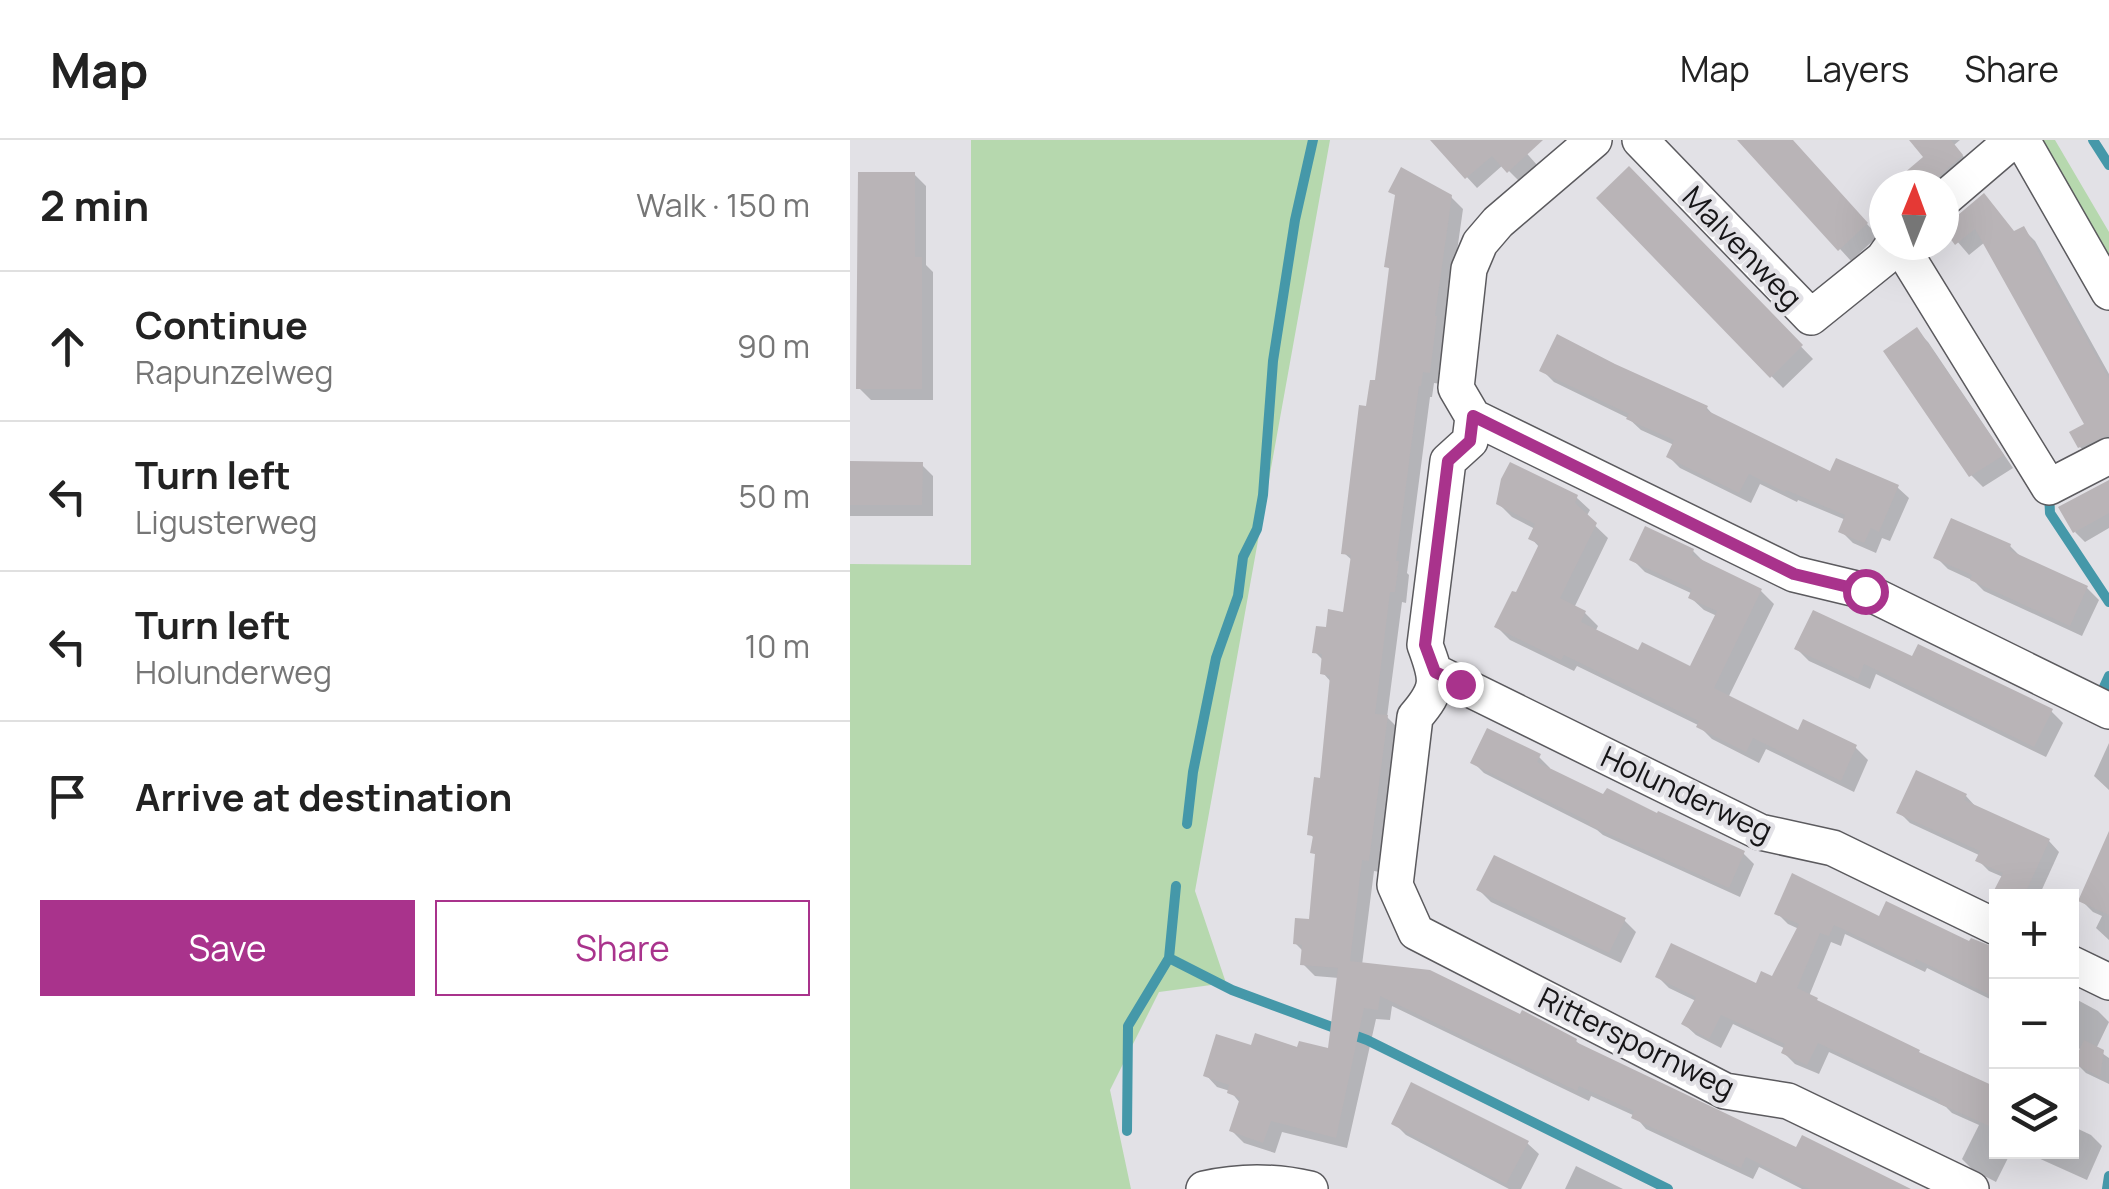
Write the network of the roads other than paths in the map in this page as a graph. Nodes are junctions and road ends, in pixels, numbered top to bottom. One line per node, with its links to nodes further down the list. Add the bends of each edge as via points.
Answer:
1 (1594, 140): 9 (street, via 1498,222 1469,269 1456,388)
2 (1640, 140): 6 (street, Malvenweg, via 1811,318)
3 (2013, 140): 5 (street)
4 (2022, 140): 8 (street)
5 (1959, 185)
6 (1882, 260)
7 (1906, 260): 10 (street, Malvenweg, via 2049,487)
8 (2109, 292)
9 (1473, 416): 11 (street, via 1470,441 1448,461 1425,645); 12 (street, via 1794,574 1865,591)
10 (2109, 456)
11 (1435, 672): 13 (street, Holunderweg, via 1760,832 1833,848); 18 (street, Ritterspornweg, via 1432,698 1415,717 1395,884 1416,932 1725,1090 1788,1101)
12 (2109, 711)
13 (1989, 925)
14 (2079, 967): 15 (street)
15 (2109, 982)
16 (1204, 1189): 17 (street, via 1281,1182)
17 (1310, 1189)
18 (1971, 1189)

